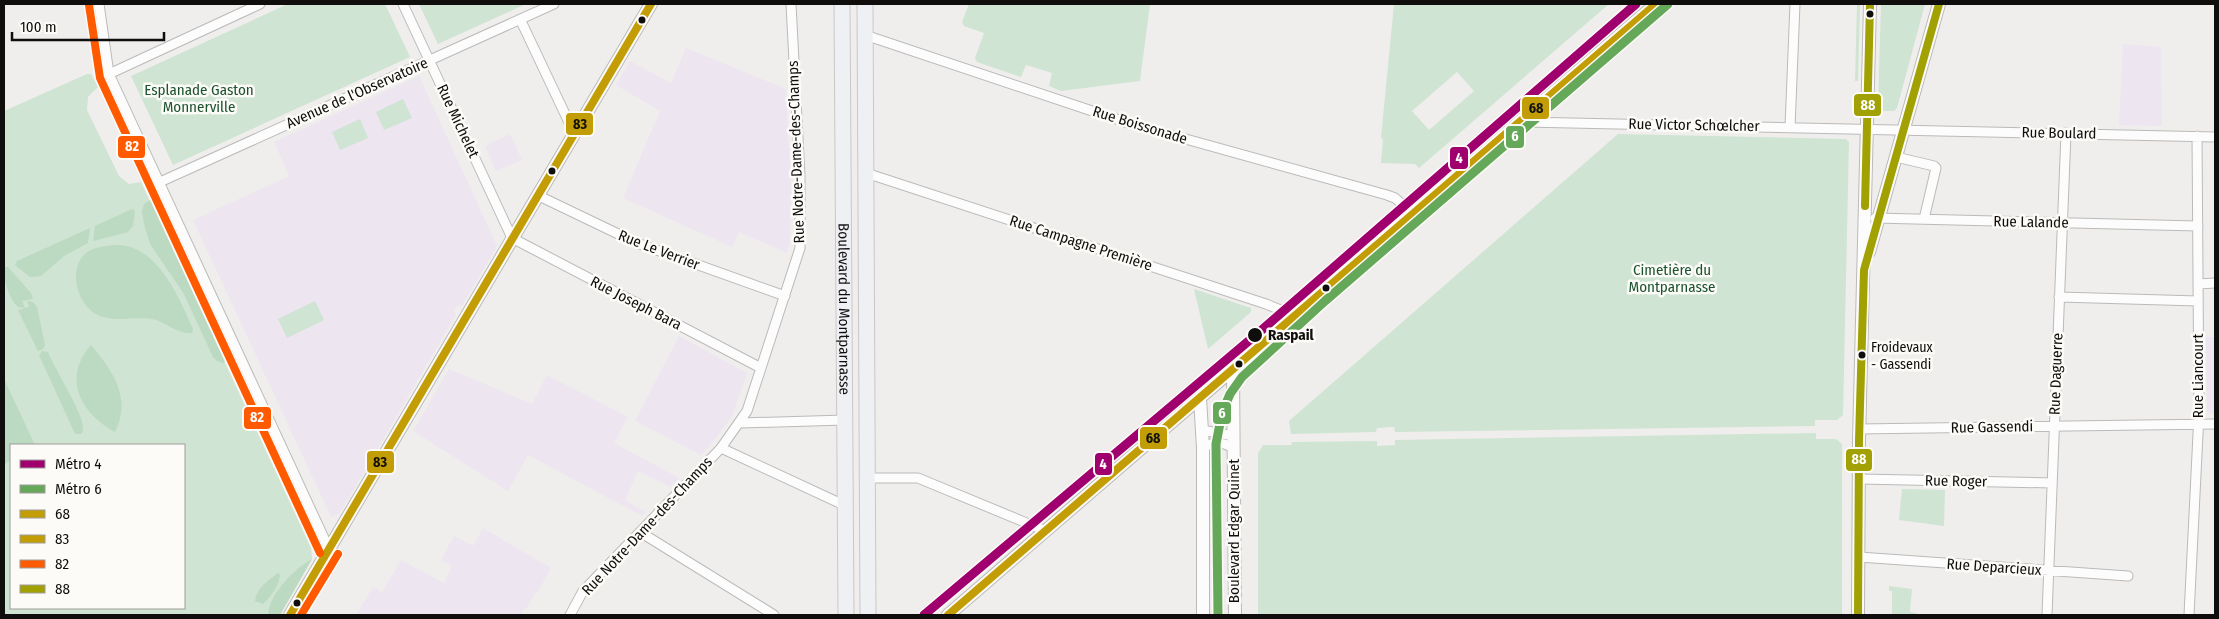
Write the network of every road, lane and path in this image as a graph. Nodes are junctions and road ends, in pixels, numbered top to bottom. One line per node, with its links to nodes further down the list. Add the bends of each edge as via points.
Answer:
1 (99, 4): 17 (street)
2 (260, 4): 13 (street)
3 (403, 4): 16 (street, Rue Michelet)
4 (554, 4): 14 (street, Avenue de l'Observatoire)
5 (651, 4): 22 (main road)
6 (791, 4): 40 (street, Rue Notre-Dame-des-Champs, via 800,176 800,248)
7 (842, 4): 47 (main road, Boulevard du Montparnasse)
8 (865, 4): 15 (main road, Boulevard du Montparnasse)
9 (1656, 4): 18 (main road)
10 (1795, 4): 19 (street)
11 (1870, 4): 20 (main road)
12 (1939, 4): 21 (main road)
13 (240, 8): 17 (street)
14 (520, 19): 16 (street, Avenue de l'Observatoire); 22 (street)
15 (865, 35): 27 (main road, Boulevard du Montparnasse); 30 (street, Rue Boissonade, via 1128,123 1387,195)
16 (430, 60): 28 (street, Avenue de l'Observatoire); 36 (street, Rue Michelet)
17 (109, 74): 28 (street)
18 (1520, 122): 19 (street, Rue Victor Schœlcher); 30 (main road)
19 (1790, 127): 20 (street, Rue Victor Schœlcher)
20 (1868, 128): 21 (street, Rue Boulard); 31 (main road)
21 (1904, 129): 23 (street, Rue Boulard); 26 (main road)
22 (574, 133): 29 (main road)
23 (2066, 133): 24 (street, Rue Boulard); 34 (street, Rue Daguerre)
24 (2197, 136): 25 (street, Rue Boulard); 35 (street, Rue Liancourt)
25 (2215, 137)
26 (1896, 157): 32 (main road); 33 (street, via 1936,168)
27 (866, 172): 43 (street, Rue Campagne Première); 57 (main road, Boulevard du Montparnasse)
28 (160, 182): 63 (street)
29 (538, 195): 36 (main road); 40 (street, Rue Le Verrier, via 637,243)
30 (1413, 214): 43 (main road)
31 (1865, 218): 32 (street, Rue Lalande); 37 (main road)
32 (1879, 218): 33 (street, Rue Lalande); 37 (main road)
33 (1924, 219): 34 (street, Rue Lalande)
34 (2062, 222): 35 (street, Rue Lalande); 41 (street, Rue Daguerre)
35 (2198, 226): 39 (street, Rue Liancourt)
36 (512, 238): 44 (street, Rue Joseph Bara); 63 (main road)
37 (1864, 270): 52 (main road)
38 (2215, 283): 39 (street)
39 (2198, 284): 42 (street, Rue Liancourt)
40 (784, 296): 44 (street, Rue Notre-Dame-des-Champs)
41 (2060, 298): 42 (street); 51 (street, Rue Daguerre)
42 (2198, 301): 49 (street, Rue Liancourt)
43 (1295, 316): 45 (main road)
44 (761, 368): 48 (street, Rue Notre-Dame-des-Champs, via 747,411)
45 (1233, 370): 46 (main road); 54 (main road, Boulevard Edgar Quinet)
46 (1200, 398): 53 (main road, Boulevard Edgar Quinet); 61 (main road)
47 (845, 420): 48 (street); 60 (main road, Boulevard du Montparnasse)
48 (740, 422): 55 (street, Rue Notre-Dame-des-Champs)
49 (2198, 424): 50 (street, Rue Gassendi); 51 (street, Rue Gassendi); 77 (street, Rue Liancourt)
50 (2215, 424)
51 (2054, 426): 52 (street, Rue Gassendi); 59 (street, Rue Daguerre)
52 (1859, 429): 58 (main road)
53 (1202, 430): 54 (street); 56 (main road, Boulevard Edgar Quinet)
54 (1234, 442): 56 (street, Boulevard Edgar Quinet, via 1213,442); 74 (main road, Boulevard Edgar Quinet)
55 (721, 448): 60 (street); 62 (street, Rue Notre-Dame-des-Champs)
56 (1203, 448): 73 (main road, Boulevard Edgar Quinet)
57 (868, 478): 61 (street, via 918,478); 71 (main road, Boulevard du Montparnasse)
58 (1860, 480): 59 (street, Rue Roger); 64 (main road)
59 (2052, 484): 65 (street, Rue Daguerre)
60 (846, 506): 70 (main road, Boulevard du Montparnasse)
61 (1046, 531): 72 (main road)
62 (640, 532): 68 (street, Rue Notre-Dame-des-Champs, via 583,591); 69 (street)
63 (329, 549): 67 (main road)
64 (1860, 557): 65 (street, Rue Deparcieux); 75 (main road)
65 (2048, 571): 66 (street, Rue Deparcieux); 76 (street, Rue Daguerre)
66 (2128, 576)
67 (290, 615)
68 (570, 615)
69 (774, 615)
70 (846, 615)
71 (868, 615)
72 (948, 615)
73 (1203, 615)
74 (1235, 615)
75 (1858, 615)
76 (2047, 615)
77 (2188, 615)

